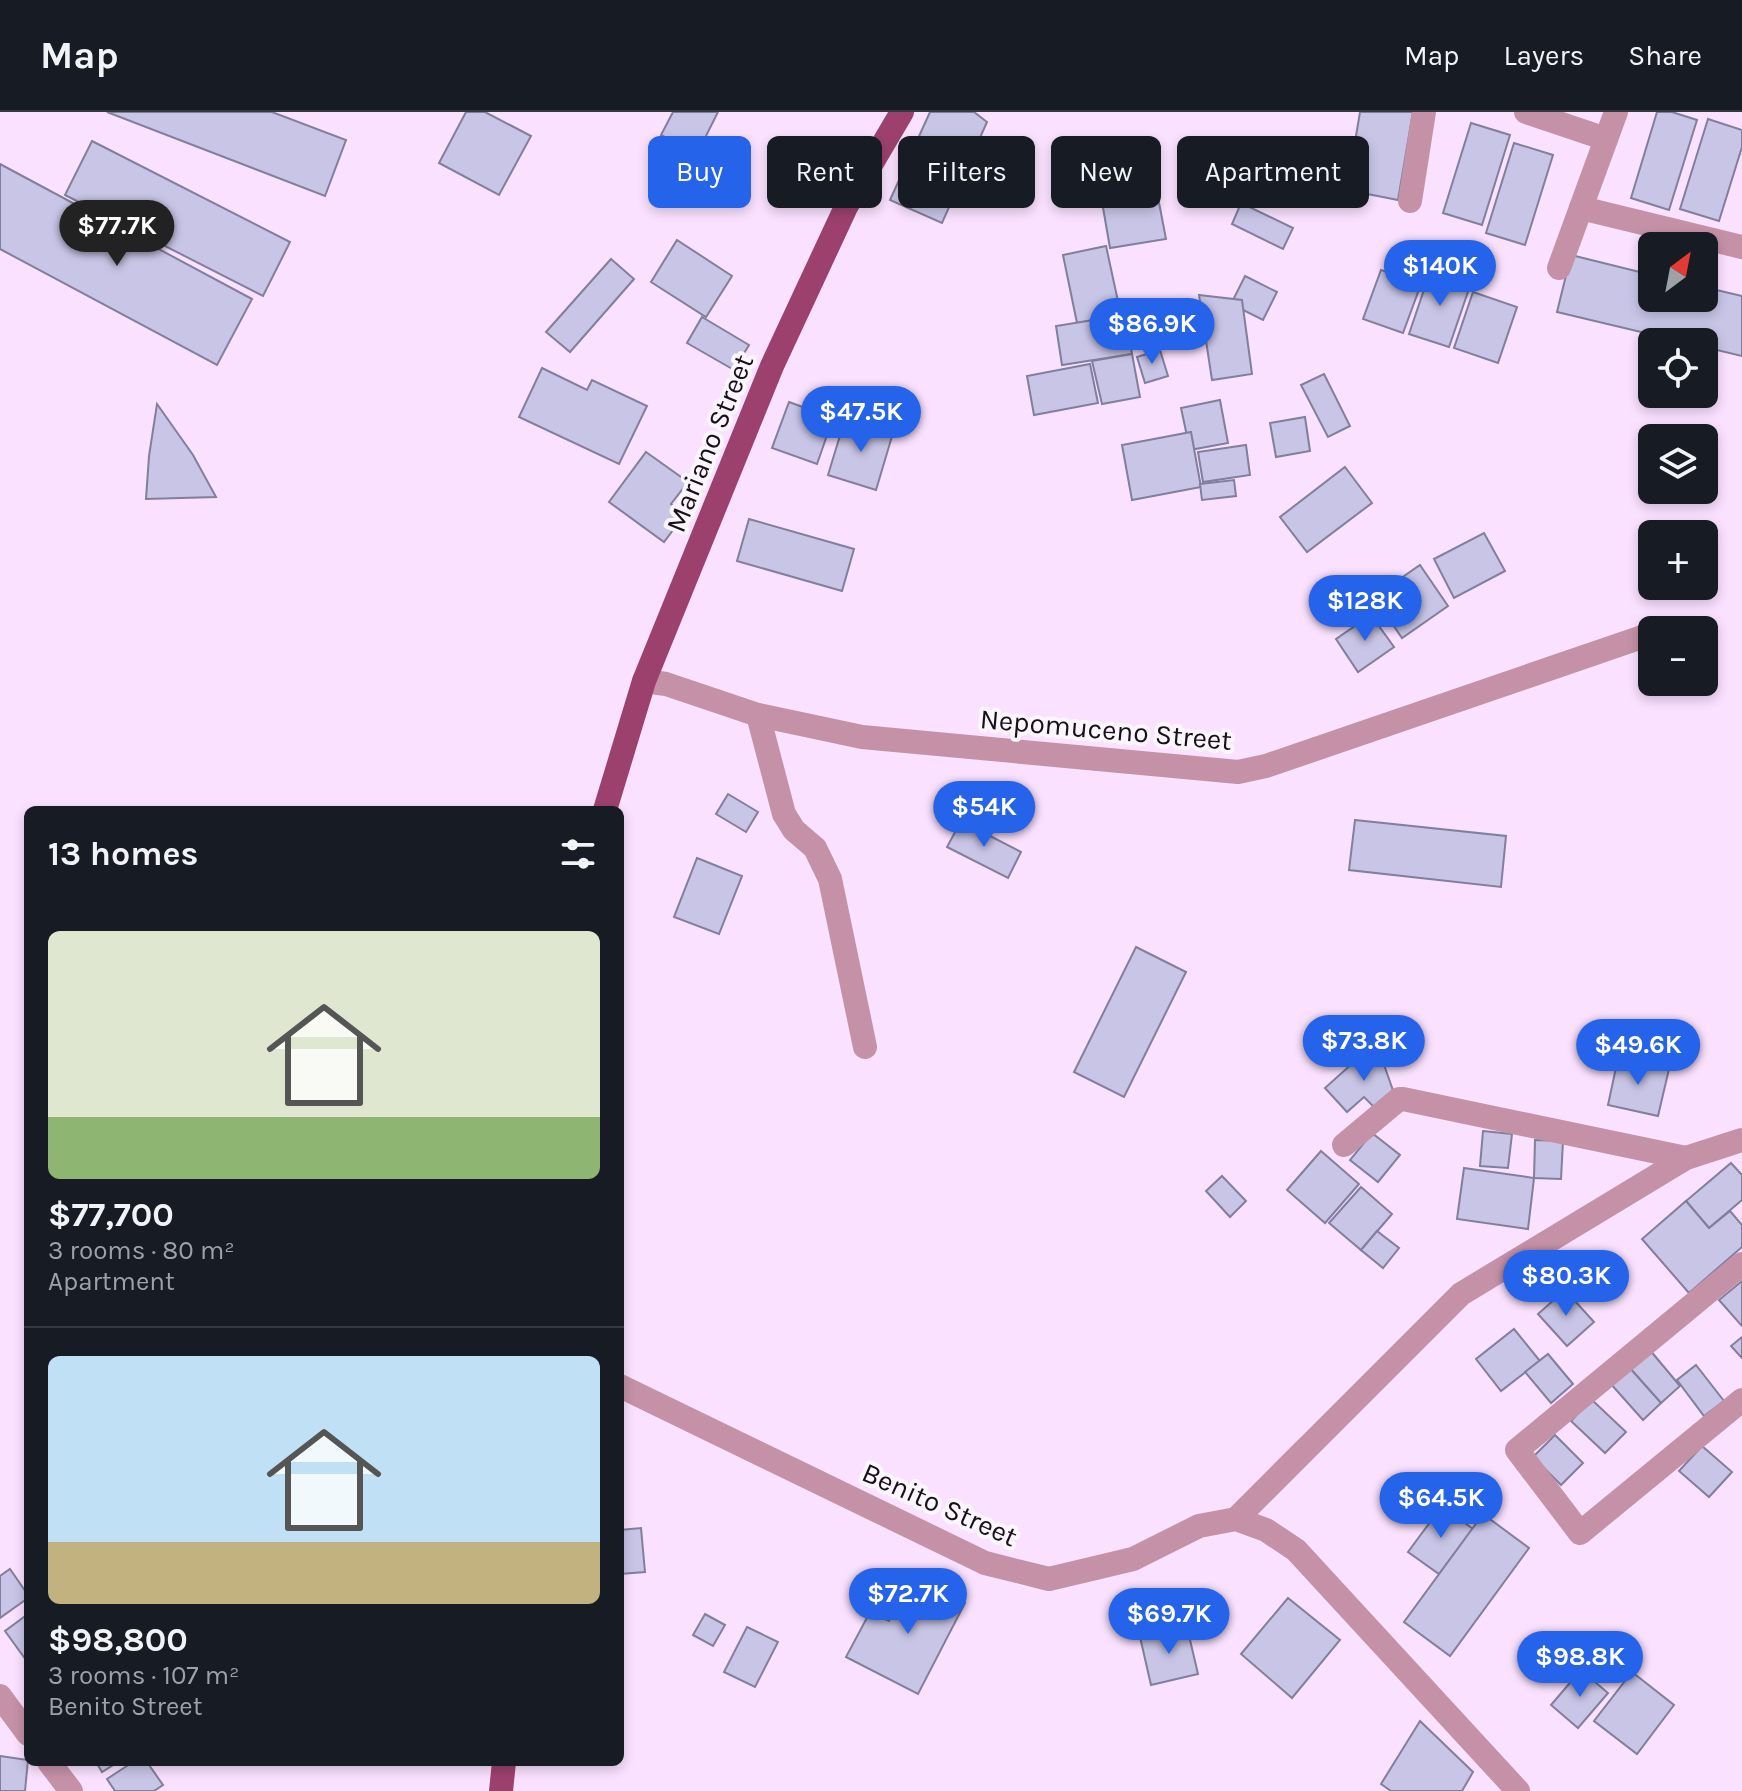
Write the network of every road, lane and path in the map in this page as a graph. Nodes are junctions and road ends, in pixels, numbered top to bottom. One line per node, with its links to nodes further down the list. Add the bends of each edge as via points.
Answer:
1 (902, 112): 11 (main road, Mariano Street, via 846,207 772,366)
2 (1424, 112): 6 (street)
3 (1526, 112): 5 (street)
4 (1616, 112): 5 (street)
5 (1606, 139): 7 (street)
6 (1410, 201)
7 (1581, 208): 8 (street); 9 (street)
8 (1740, 241)
9 (1559, 268)
10 (1638, 638): 12 (street, Nepomuceno Street, via 1238,772 862,737)
11 (644, 681): 12 (street, Nepomuceno Street); 13 (main road, Mariano Street)
12 (758, 715): 14 (street, via 784,814 815,848 830,879)
13 (606, 806)
14 (865, 1047)
15 (1742, 1140): 17 (street)
16 (1344, 1145): 17 (street, via 1403,1099)
17 (1686, 1158): 21 (street, via 1461,1294)
18 (1742, 1264): 20 (street, via 1517,1450 1580,1533)
19 (624, 1388): 21 (street, Benito Street, via 985,1563 1049,1579 1133,1559 1199,1526)
20 (1742, 1400)
21 (1236, 1519): 26 (street, via 1296,1550 1473,1741)
22 (0, 1696): 23 (street)
23 (17, 1729)
24 (52, 1766): 27 (street)
25 (504, 1766): 28 (main road)
26 (1506, 1786)
27 (71, 1791)
28 (501, 1791)

